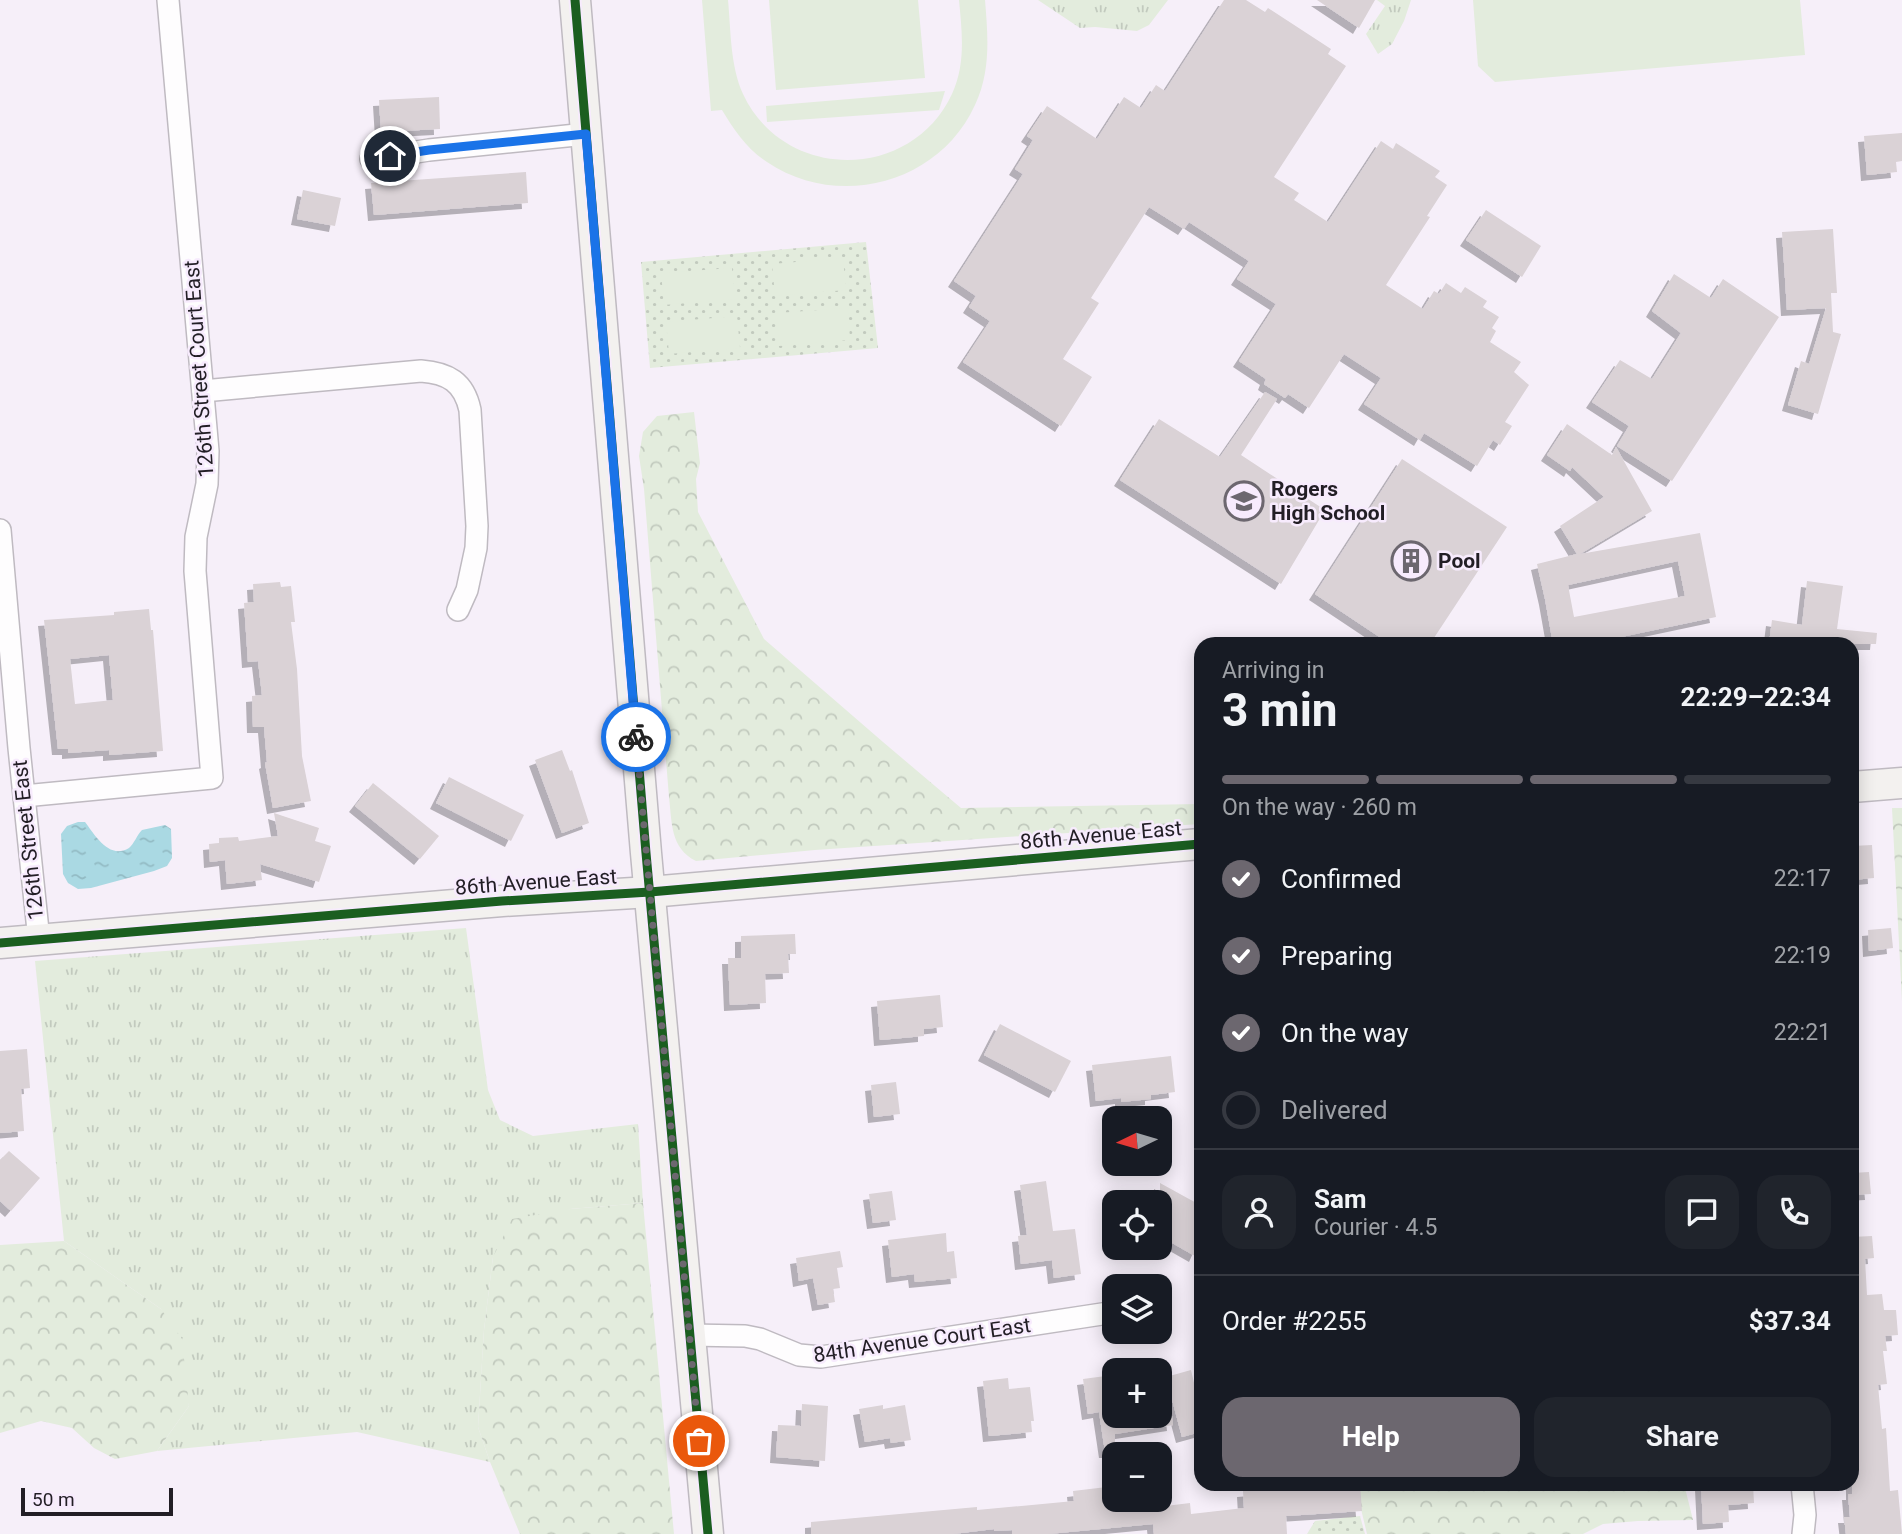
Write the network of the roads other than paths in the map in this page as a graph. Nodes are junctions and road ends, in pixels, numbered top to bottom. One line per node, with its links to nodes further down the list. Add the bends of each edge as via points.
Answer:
1 (168, 0): 5 (street, 126th Street Court East)
2 (575, 0): 3 (street)
3 (586, 134): 4 (street); 12 (street)
4 (371, 159)
5 (203, 391): 7 (street, via 421,371 453,380 464,392 470,410 477,526 472,569); 10 (street, 126th Street Court East, via 208,467 195,571 212,778)
6 (0, 530): 10 (street, 126th Street East)
7 (458, 610)
8 (1902, 783): 9 (street)
9 (1859, 786)
10 (24, 796): 13 (street, 126th Street East)
11 (1194, 845): 12 (street, 86th Avenue East)
12 (650, 892): 13 (street, 86th Avenue East); 16 (street)
13 (39, 940): 14 (street, 86th Avenue East)
14 (0, 943)
15 (1102, 1314): 16 (street, 84th Avenue Court East, via 821,1357 799,1355 745,1336)
16 (690, 1335): 18 (street)
17 (1803, 1491): 19 (street)
18 (708, 1534)
19 (1803, 1534)

